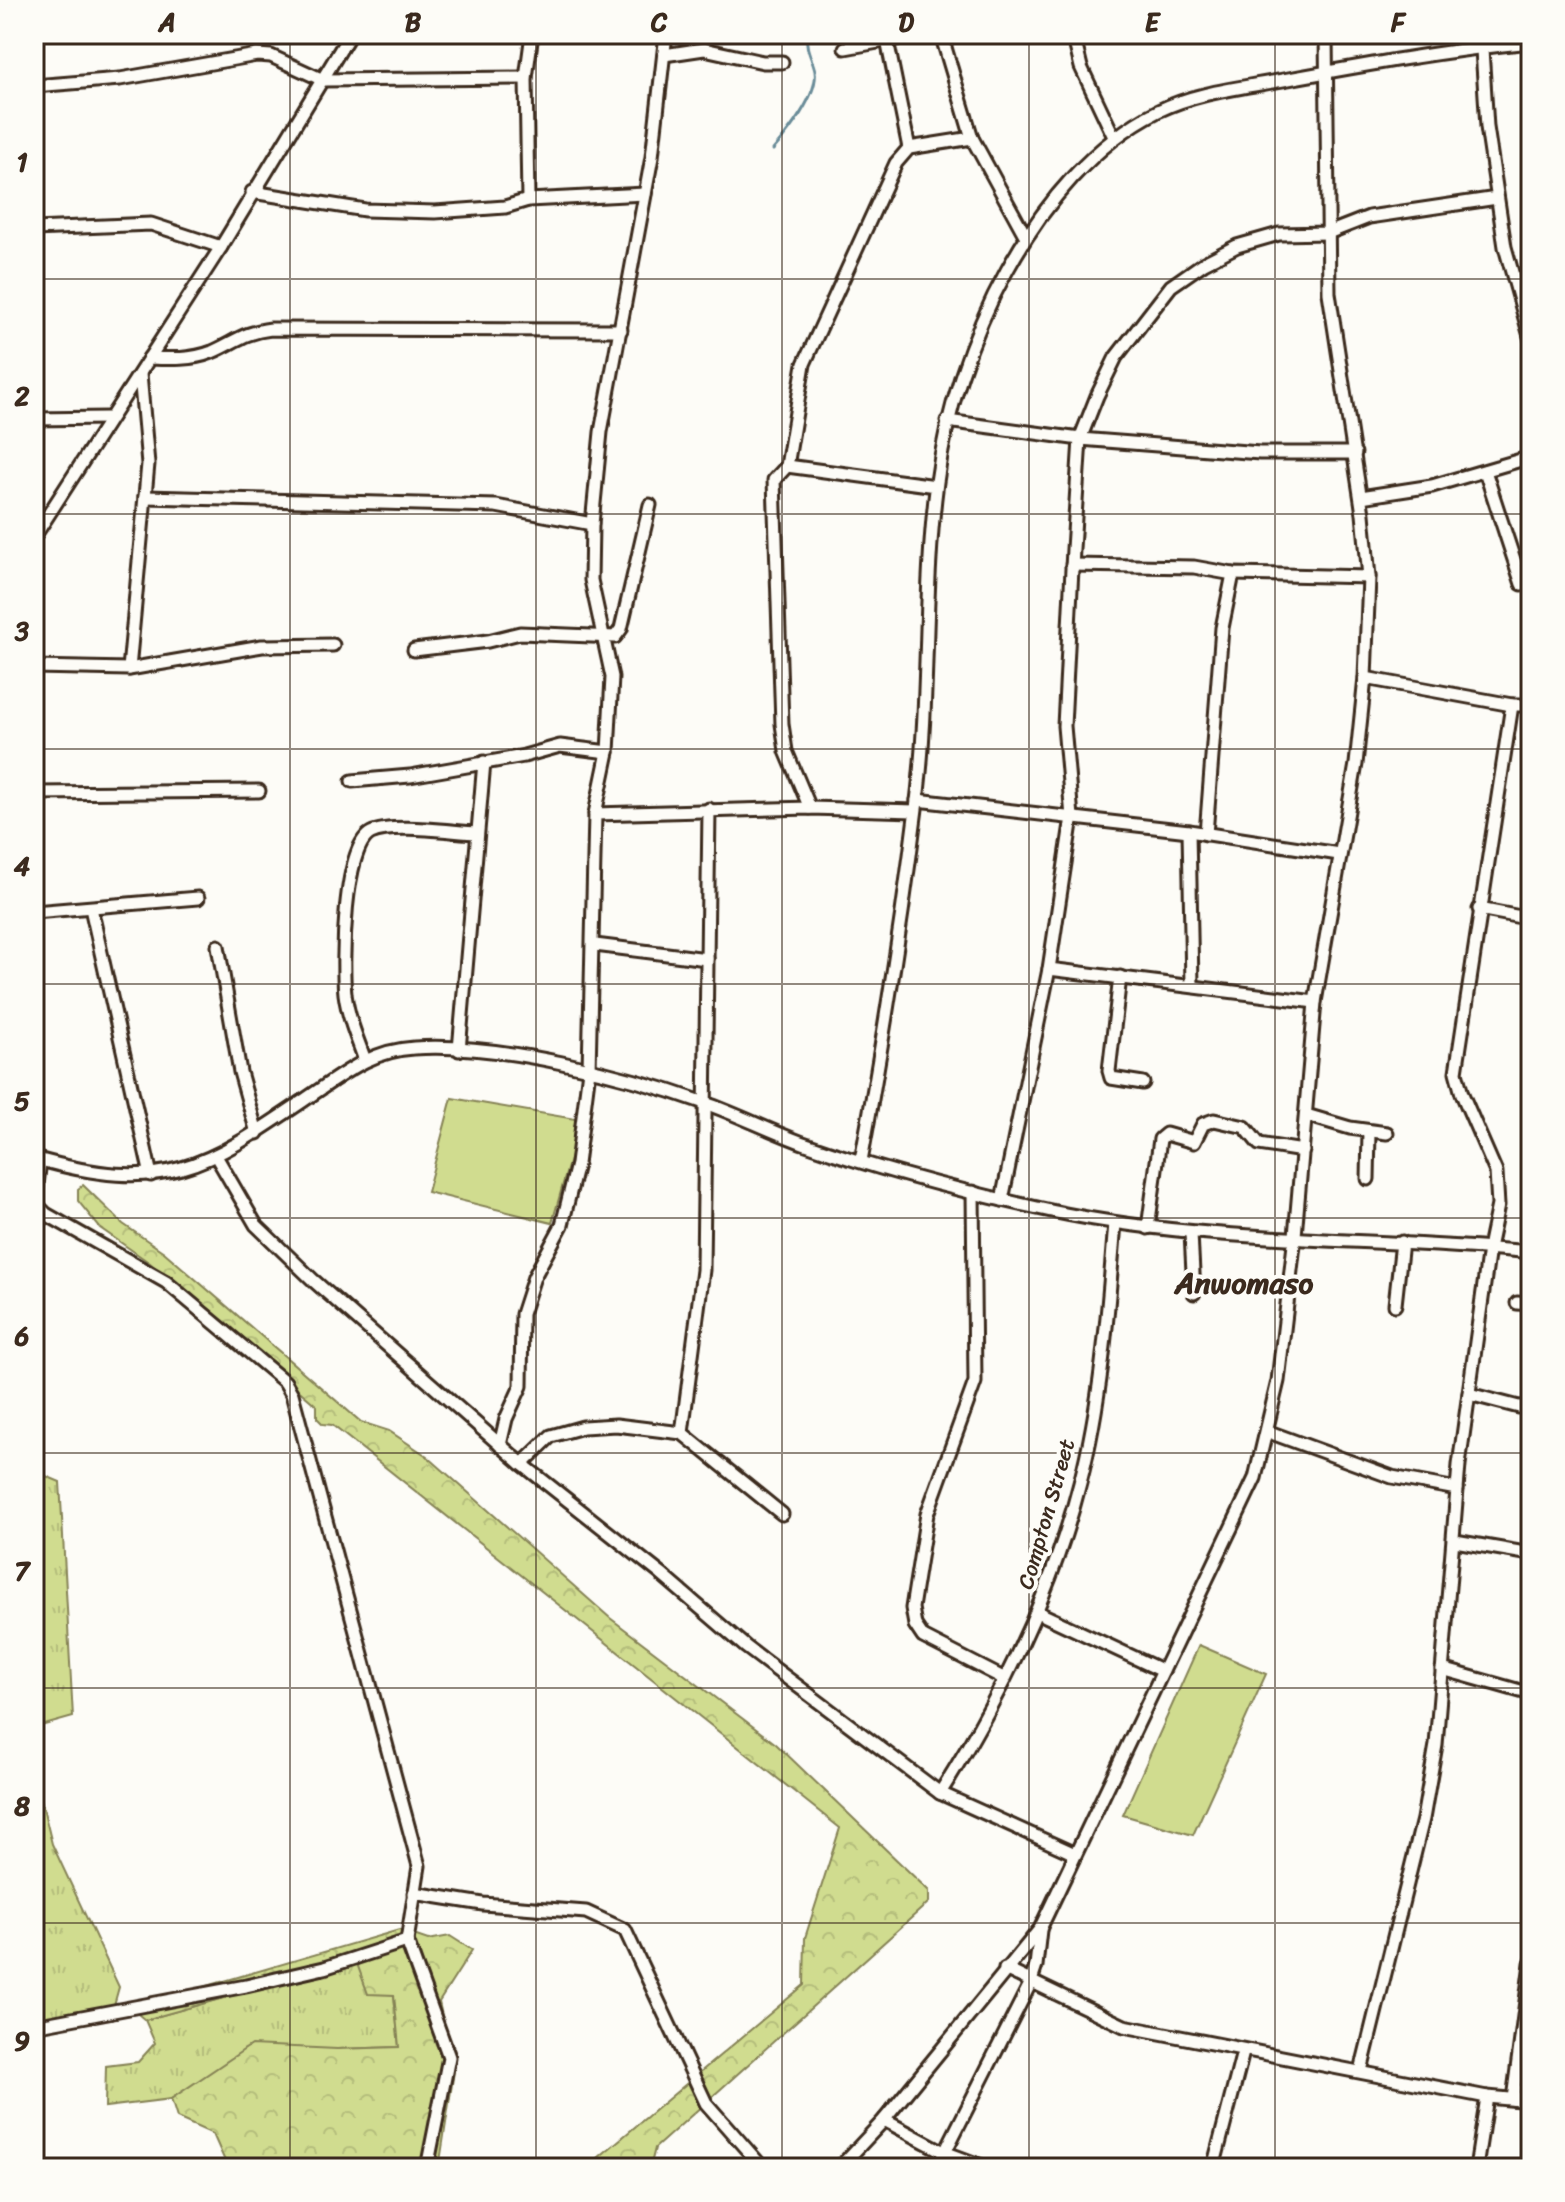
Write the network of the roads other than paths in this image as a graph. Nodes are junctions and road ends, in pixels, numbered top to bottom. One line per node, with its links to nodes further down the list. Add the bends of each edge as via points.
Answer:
1 (350, 34): 16 (street)
2 (532, 34): 15 (street)
3 (666, 34): 12 (street)
4 (923, 34): 8 (street)
5 (941, 34): 19 (street)
6 (1073, 34): 18 (street, via 1081,67)
7 (1326, 34): 14 (street)
8 (887, 40): 11 (street); 20 (street)
9 (1482, 40): 10 (street); 14 (street); 23 (street)
10 (1531, 42)
11 (845, 48)
12 (664, 55): 13 (street, via 704,49); 22 (street)
13 (782, 62)
14 (1326, 72): 18 (street, via 1201,95 1160,110); 26 (street)
15 (526, 78): 16 (street); 24 (street)
16 (323, 80): 17 (street, via 271,56 257,55 120,79); 21 (street)
17 (34, 86)
18 (1114, 137): 27 (street, via 1067,182)
19 (972, 138): 20 (street); 27 (street)
20 (909, 148): 39 (street, via 896,163 804,364)
21 (252, 192): 24 (street, via 365,210 449,211); 28 (street)
22 (645, 194): 24 (street); 29 (street)
23 (1497, 198): 26 (street, via 1369,217); 30 (street)
24 (528, 200)
25 (34, 229): 28 (street, via 151,224)
26 (1328, 233): 36 (street, via 1279,234 1237,246 1171,286 1116,357); 37 (street, via 1329,293)
27 (1025, 235): 35 (street, via 994,298)
28 (221, 247): 31 (street)
29 (621, 330): 31 (street, via 271,329 250,331 193,357); 45 (street, via 601,432)
30 (1531, 340)
31 (149, 358): 32 (street)
32 (140, 374): 33 (street); 42 (street, via 147,429)
33 (108, 418): 34 (street); 46 (street)
34 (34, 419)
35 (947, 421): 36 (street); 41 (street)
36 (1080, 439): 37 (street, via 1260,453); 47 (street)
37 (1355, 453): 43 (street)
38 (1531, 457): 40 (street)
39 (787, 466): 41 (street); 65 (street, via 773,490 782,724 786,751)
40 (1485, 471): 43 (street, via 1397,494); 50 (street)
41 (936, 486): 64 (street)
42 (145, 497): 45 (street, via 496,506); 55 (street)
43 (1361, 497): 49 (street)
44 (650, 505): 51 (street, via 621,629)
45 (592, 524): 51 (street, via 591,580)
46 (34, 537)
47 (1072, 565): 48 (street, via 1194,567); 68 (street, via 1064,726)
48 (1233, 574): 49 (street); 71 (street, via 1222,628)
49 (1369, 577): 56 (street)
50 (1522, 584)
51 (606, 639): 53 (street, via 520,633); 59 (street, via 612,677)
52 (333, 645): 55 (street, via 262,646)
53 (414, 650)
54 (34, 667): 55 (street)
55 (129, 669)
56 (1365, 678): 57 (street); 72 (street)
57 (1512, 705): 58 (street); 75 (street)
58 (1531, 705)
59 (608, 752): 60 (street, via 560,746); 67 (street)
60 (484, 762): 61 (street); 70 (street)
61 (352, 781)
62 (259, 791): 63 (street)
63 (34, 793)
64 (916, 805): 65 (street); 68 (street); 97 (street, via 888,1015)
65 (810, 808): 66 (street)
66 (709, 809): 67 (street); 80 (street)
67 (595, 814): 78 (street)
68 (1072, 817): 69 (street); 81 (street)
69 (1189, 831): 71 (street); 83 (street)
70 (477, 833): 85 (street); 86 (street, via 386,830 362,841 351,884 344,963 346,997)
71 (1206, 834): 72 (street)
72 (1339, 854): 84 (street)
73 (198, 898): 74 (street)
74 (91, 908): 76 (street); 98 (street)
75 (1479, 909): 77 (street); 107 (street, via 1456,1072 1498,1181)
76 (34, 912)
77 (1531, 919)
78 (595, 945): 80 (street); 87 (street)
79 (218, 946): 92 (street, via 240,1072)
80 (707, 959): 89 (street)
81 (1049, 969): 82 (street); 101 (street)
82 (1120, 977): 83 (street); 88 (street, via 1109,1071 1111,1078)
83 (1192, 985): 84 (street)
84 (1315, 1002): 90 (street)
85 (459, 1050): 86 (street, via 416,1048); 87 (street)
86 (365, 1060): 92 (street)
87 (589, 1070): 89 (street); 117 (street, via 577,1164 562,1225 534,1277 522,1314 521,1386)
88 (1143, 1083)
89 (703, 1102): 97 (street); 116 (street, via 703,1270)
90 (1306, 1115): 91 (street); 94 (street)
91 (1369, 1132): 93 (street); 99 (street)
92 (257, 1133): 95 (street)
93 (1387, 1133)
94 (1303, 1151): 103 (street, via 1259,1144 1245,1127 1214,1120 1203,1124 1194,1142 1166,1134 1160,1139); 105 (street)
95 (216, 1156): 98 (street, via 177,1172); 117 (street, via 256,1225 277,1247)
96 (37, 1159): 98 (street, via 118,1176); 130 (street, via 35,1203 46,1214 166,1282 285,1382 292,1394 419,1866)
97 (861, 1161): 100 (street)
98 (151, 1175)
99 (1368, 1179)
100 (973, 1192): 101 (street); 126 (street, via 975,1382 927,1514 912,1608 923,1637)
101 (1002, 1200): 102 (street)
102 (1115, 1223): 103 (street); 123 (street, Compton Street, via 1107,1323 1080,1484)
103 (1148, 1228): 104 (street)
104 (1191, 1233): 105 (street); 109 (street)
105 (1295, 1236): 106 (street); 115 (street)
106 (1402, 1242): 107 (street); 112 (street)
107 (1489, 1248): 108 (street); 113 (street)
108 (1531, 1252)
109 (1194, 1293)
110 (1517, 1303): 111 (street)
111 (1531, 1304)
112 (1395, 1305)
113 (1469, 1394): 114 (street); 119 (street)
114 (1531, 1406)
115 (1269, 1432): 119 (street, via 1392,1477); 125 (street, via 1255,1478)
116 (682, 1433): 118 (street, via 583,1427 551,1436); 120 (street)
117 (500, 1445): 118 (street)
118 (522, 1464): 128 (street, via 746,1647)
119 (1457, 1489): 121 (street)
120 (782, 1514)
121 (1455, 1541): 122 (street); 124 (street)
122 (1531, 1554)
123 (1037, 1612): 125 (street); 126 (street, Compton Street)
124 (1442, 1669): 127 (street); 138 (street, via 1423,1819)
125 (1163, 1671): 129 (street)
126 (1003, 1678): 128 (street, Compton Street)
127 (1531, 1694)
128 (940, 1793): 129 (street)
129 (1075, 1854): 131 (street)
130 (414, 1893): 132 (street); 145 (street, via 586,1912 625,1930 706,2103)
131 (1040, 1929): 134 (street); 135 (street)
132 (407, 1941): 136 (street, via 246,1986); 144 (street, via 449,2057)
133 (1531, 1963): 140 (street)
134 (1005, 1969): 135 (street); 142 (street)
135 (1030, 1984): 137 (street, via 1124,2026); 143 (street)
136 (34, 2026)
137 (1243, 2052): 138 (street); 149 (street)
138 (1361, 2071): 139 (street)
139 (1487, 2097): 140 (street); 150 (street)
140 (1513, 2099): 141 (street)
141 (1531, 2101)
142 (884, 2120): 143 (street); 146 (street)
143 (944, 2152): 147 (street); 148 (street)
144 (427, 2168)
145 (763, 2168)
146 (839, 2168)
147 (937, 2168)
148 (987, 2168)
149 (1213, 2168)
150 (1476, 2168)

